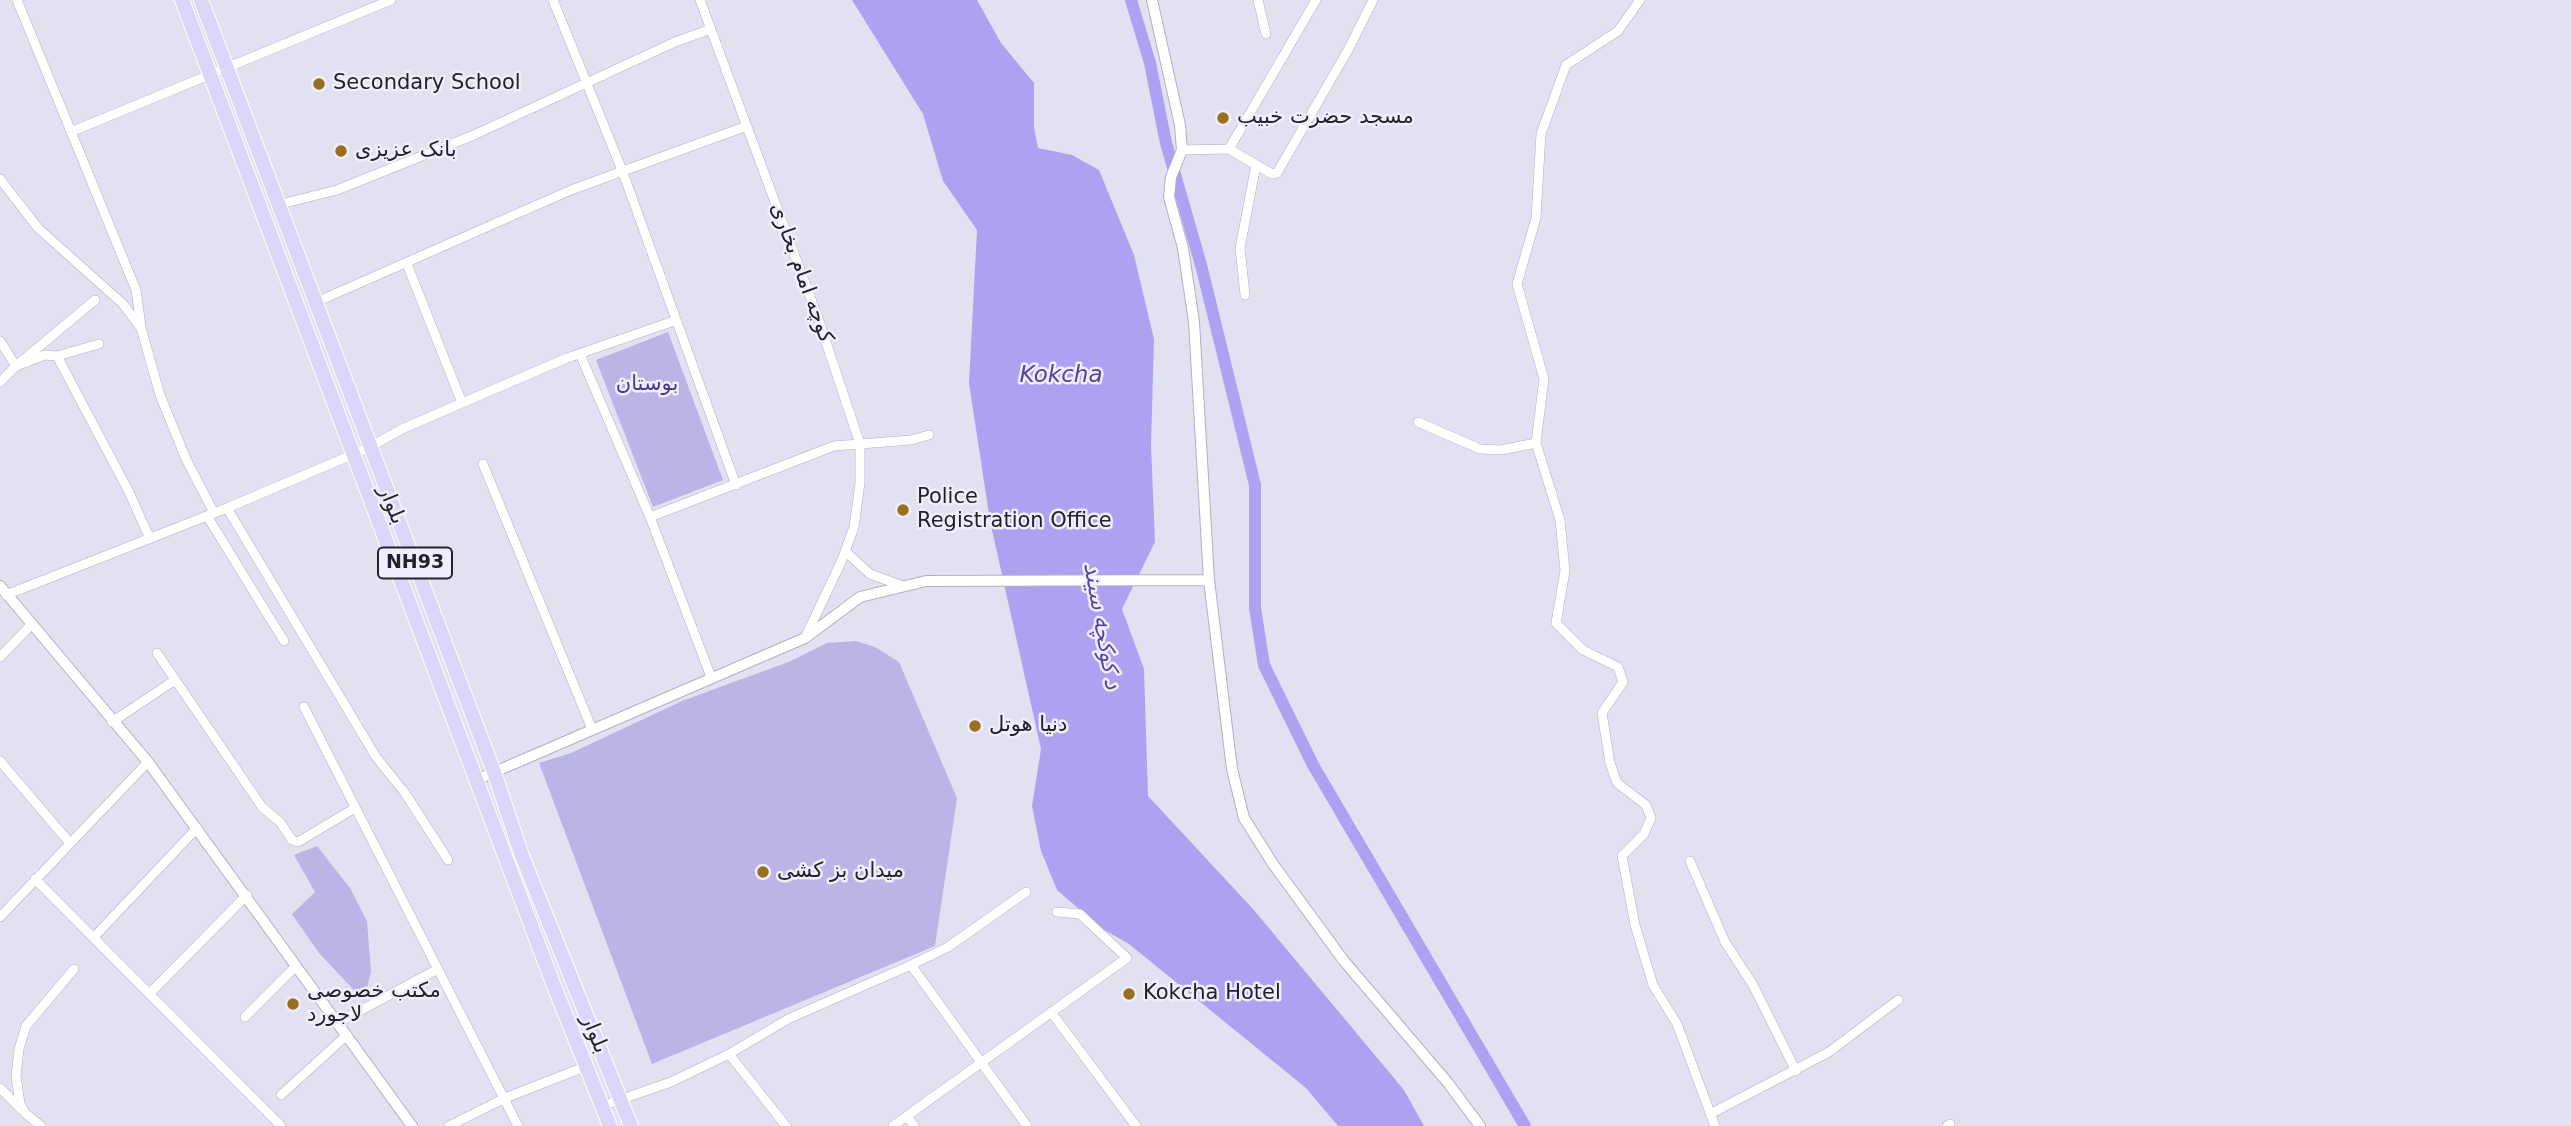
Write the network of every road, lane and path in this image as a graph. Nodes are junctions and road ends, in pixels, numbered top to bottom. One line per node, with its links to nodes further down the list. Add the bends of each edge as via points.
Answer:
1 (17, 0): 18 (street)
2 (182, 0): 15 (main road, بلوار / NH93)
3 (201, 0): 14 (main road, بلوار / NH93)
4 (391, 0): 14 (street)
5 (553, 0): 16 (street)
6 (700, 0): 12 (street, کوچه امام بخاری)
7 (1152, 0): 20 (street)
8 (1258, 0): 13 (street)
9 (1316, 0): 19 (street)
10 (1373, 0): 21 (street, via 1278,173)
11 (1640, 0): 41 (street, via 1619,31 1566,65 1541,134 1536,218 1517,284 1544,379)
12 (711, 29): 16 (street); 17 (street, کوچه امام بخاری)
13 (1266, 34)
14 (225, 67): 15 (street); 24 (main road, بلوار / NH93)
15 (209, 73): 18 (street); 33 (main road, بلوار / NH93)
16 (586, 82): 22 (street); 24 (street, via 474,135 337,190)
17 (747, 126): 22 (street); 42 (street, کوچه امام بخاری)
18 (73, 131): 30 (street, via 136,290)
19 (1229, 149): 20 (street); 21 (street)
20 (1182, 150): 51 (street, via 1169,197 1183,248 1194,322)
21 (1256, 164): 26 (street, via 1240,248)
22 (622, 170): 25 (street); 29 (street)
23 (0, 180): 30 (street, via 38,228 123,304)
24 (277, 205): 28 (main road, بلوار / NH93)
25 (407, 264): 28 (street); 38 (street)
26 (1245, 295)
27 (95, 300): 36 (street)
28 (314, 303): 33 (main road, بلوار / NH93)
29 (674, 321): 34 (street); 45 (street)
30 (141, 328): 47 (street, via 160,395)
31 (0, 341): 36 (street)
32 (99, 344): 35 (street)
33 (325, 352): 43 (main road, بلوار / NH93)
34 (580, 354): 38 (street); 48 (street)
35 (57, 356): 36 (street, via 45,355); 49 (street)
36 (16, 366): 37 (street)
37 (0, 382)
38 (462, 403): 43 (street)
39 (1418, 422): 41 (street, via 1480,449)
40 (929, 435): 42 (street)
41 (1536, 443): 99 (street, via 1560,520 1565,572 1556,624 1584,650 1618,667 1623,682 1602,713 1617,783 1646,805 1651,818 1644,834 1622,856 1635,925 1653,985 1678,1024)
42 (860, 444): 45 (street, via 834,446); 50 (street, کوچه امام بخاری, via 855,516)
43 (362, 451): 46 (street); 66 (main road, بلوار / NH93); 67 (main road, بلوار / NH93)
44 (483, 464): 63 (street)
45 (736, 485): 48 (street)
46 (227, 508): 47 (street); 71 (street, via 376,757)
47 (210, 514): 49 (street); 56 (street)
48 (650, 517): 59 (street)
49 (150, 540): 53 (street)
50 (845, 551): 52 (street, via 870,574); 55 (street, کوچه امام بخاری)
51 (1209, 580): 52 (street, via 982,578); 113 (street, via 1232,769 1244,818 1344,961)
52 (903, 586): 55 (street, via 860,597)
53 (3, 590): 54 (street)
54 (31, 625): 58 (street); 62 (street)
55 (805, 638): 59 (street)
56 (285, 641)
57 (157, 653): 60 (street)
58 (0, 657)
59 (711, 677): 63 (street)
60 (175, 680): 62 (street); 68 (street, via 262,807 294,842)
61 (304, 707): 68 (street)
62 (112, 722): 65 (street)
63 (592, 729): 66 (street)
64 (0, 761): 70 (street)
65 (148, 762): 69 (street); 70 (street)
66 (494, 772): 67 (street); 96 (main road, بلوار / NH93, via 522,856)
67 (476, 779): 91 (main road, بلوار / NH93)
68 (355, 808): 82 (street)
69 (197, 828): 75 (street); 78 (street)
70 (69, 842): 73 (street)
71 (448, 860)
72 (1690, 861): 92 (street, via 1725,943 1753,985)
73 (35, 879): 76 (street); 78 (street)
74 (1026, 892): 79 (street, via 948,947)
75 (247, 895): 80 (street); 83 (street)
76 (1, 912)
77 (1057, 912): 85 (street, via 1080,914 1127,958)
78 (94, 936): 83 (street)
79 (911, 965): 89 (street, via 788,1019); 90 (street)
80 (295, 967): 86 (street); 87 (street)
81 (74, 969): 98 (street, via 26,1026 16,1076)
82 (438, 969): 87 (street); 95 (street)
83 (150, 993): 102 (street)
84 (1898, 1000): 92 (street)
85 (1051, 1012): 90 (street); 112 (street)
86 (245, 1017)
87 (337, 1023): 88 (street)
88 (347, 1035): 94 (street); 103 (street)
89 (729, 1054): 96 (street); 108 (street)
90 (982, 1062): 100 (street); 111 (street)
91 (587, 1066): 95 (street); 97 (main road, بلوار / NH93)
92 (1796, 1071): 99 (street)
93 (0, 1088): 98 (street)
94 (281, 1095)
95 (505, 1098): 104 (street); 105 (street)
96 (620, 1100): 97 (street); 107 (main road, بلوار / NH93)
97 (602, 1106): 106 (main road, بلوار / NH93)
98 (25, 1112): 101 (street)
99 (1710, 1114): 114 (street)
100 (907, 1116): 109 (street); 110 (street)
101 (41, 1126)
102 (281, 1126)
103 (412, 1126)
104 (449, 1126)
105 (518, 1126)
106 (610, 1126)
107 (631, 1126)
108 (786, 1126)
109 (893, 1126)
110 (914, 1126)
111 (1027, 1126)
112 (1136, 1126)
113 (1480, 1126)
114 (1715, 1126)

